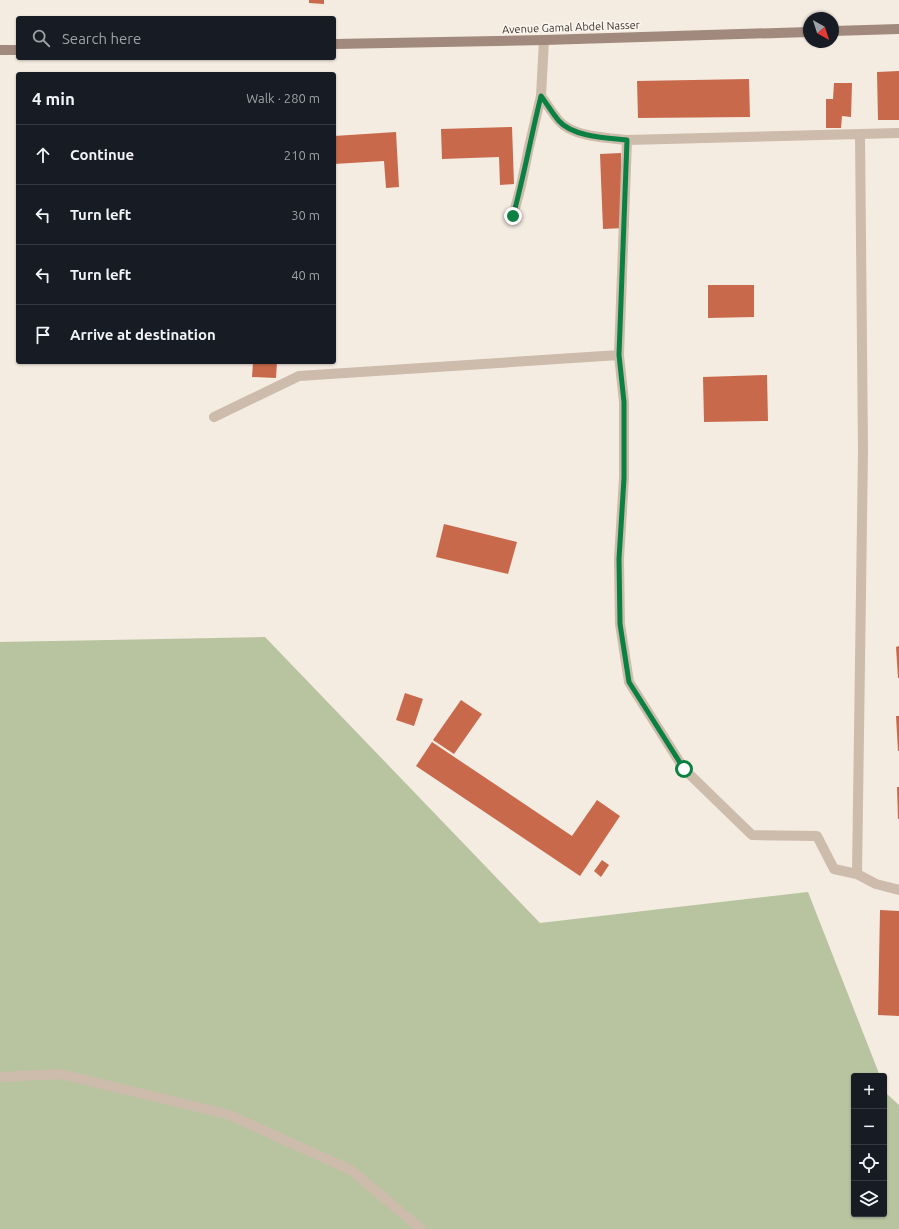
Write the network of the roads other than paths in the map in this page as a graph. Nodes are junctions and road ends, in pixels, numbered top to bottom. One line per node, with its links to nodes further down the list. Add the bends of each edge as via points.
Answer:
1 (899, 30): 3 (street)
2 (803, 32): 4 (street, Avenue Gamal Abdel Nasser)
3 (839, 32)
4 (544, 40): 5 (street, Avenue Gamal Abdel Nasser); 8 (street)
5 (336, 44)
6 (0, 50): 7 (street)
7 (16, 50)
8 (541, 96): 11 (street, via 560,123 574,131); 12 (street)
9 (899, 133): 10 (street)
10 (860, 134): 11 (street); 15 (street, via 863,451)
11 (627, 140): 13 (street)
12 (513, 216)
13 (619, 355): 14 (street, via 299,376); 15 (street, via 624,402 624,478 619,559 620,624 629,682 684,769 752,835 817,836 834,869)
14 (214, 417)
15 (857, 874): 16 (street, via 876,884)
16 (899, 890)
17 (0, 1077): 18 (street, via 60,1074 227,1114 351,1170)
18 (421, 1229)

